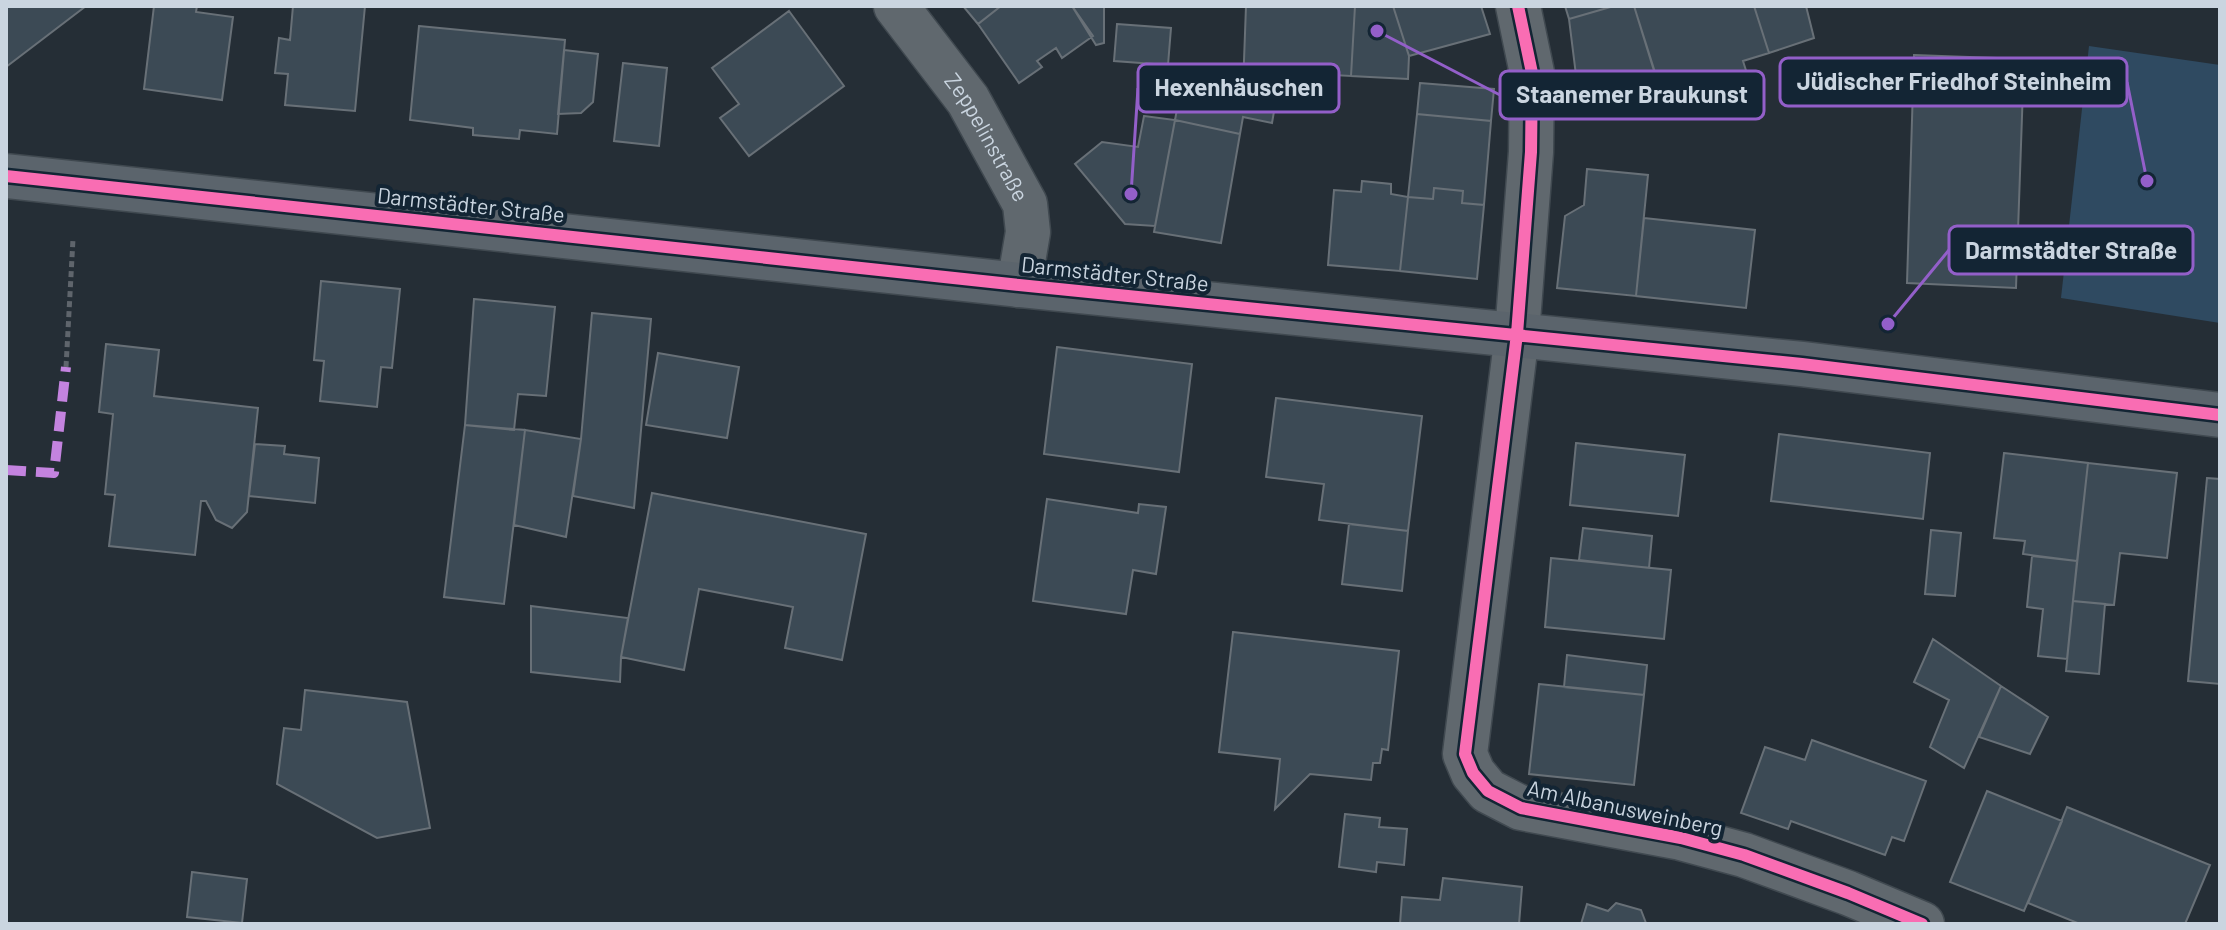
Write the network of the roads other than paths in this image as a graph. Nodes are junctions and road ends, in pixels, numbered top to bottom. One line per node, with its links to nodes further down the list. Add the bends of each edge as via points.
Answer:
1 (896, 6): 4 (street, Zeppelinstraße, via 968,100 1025,204 1028,232)
2 (1518, 6): 5 (street, Am Albanusweinberg, via 1532,73 1532,105)
3 (6, 176): 4 (street, Darmstädter Straße)
4 (1019, 285): 5 (street, Darmstädter Straße)
5 (1517, 334): 6 (street, Darmstädter Straße); 7 (street, Am Albanusweinberg, via 1465,754 1473,773 1488,791 1521,808 1744,855)
6 (2220, 415)
7 (1922, 924)

